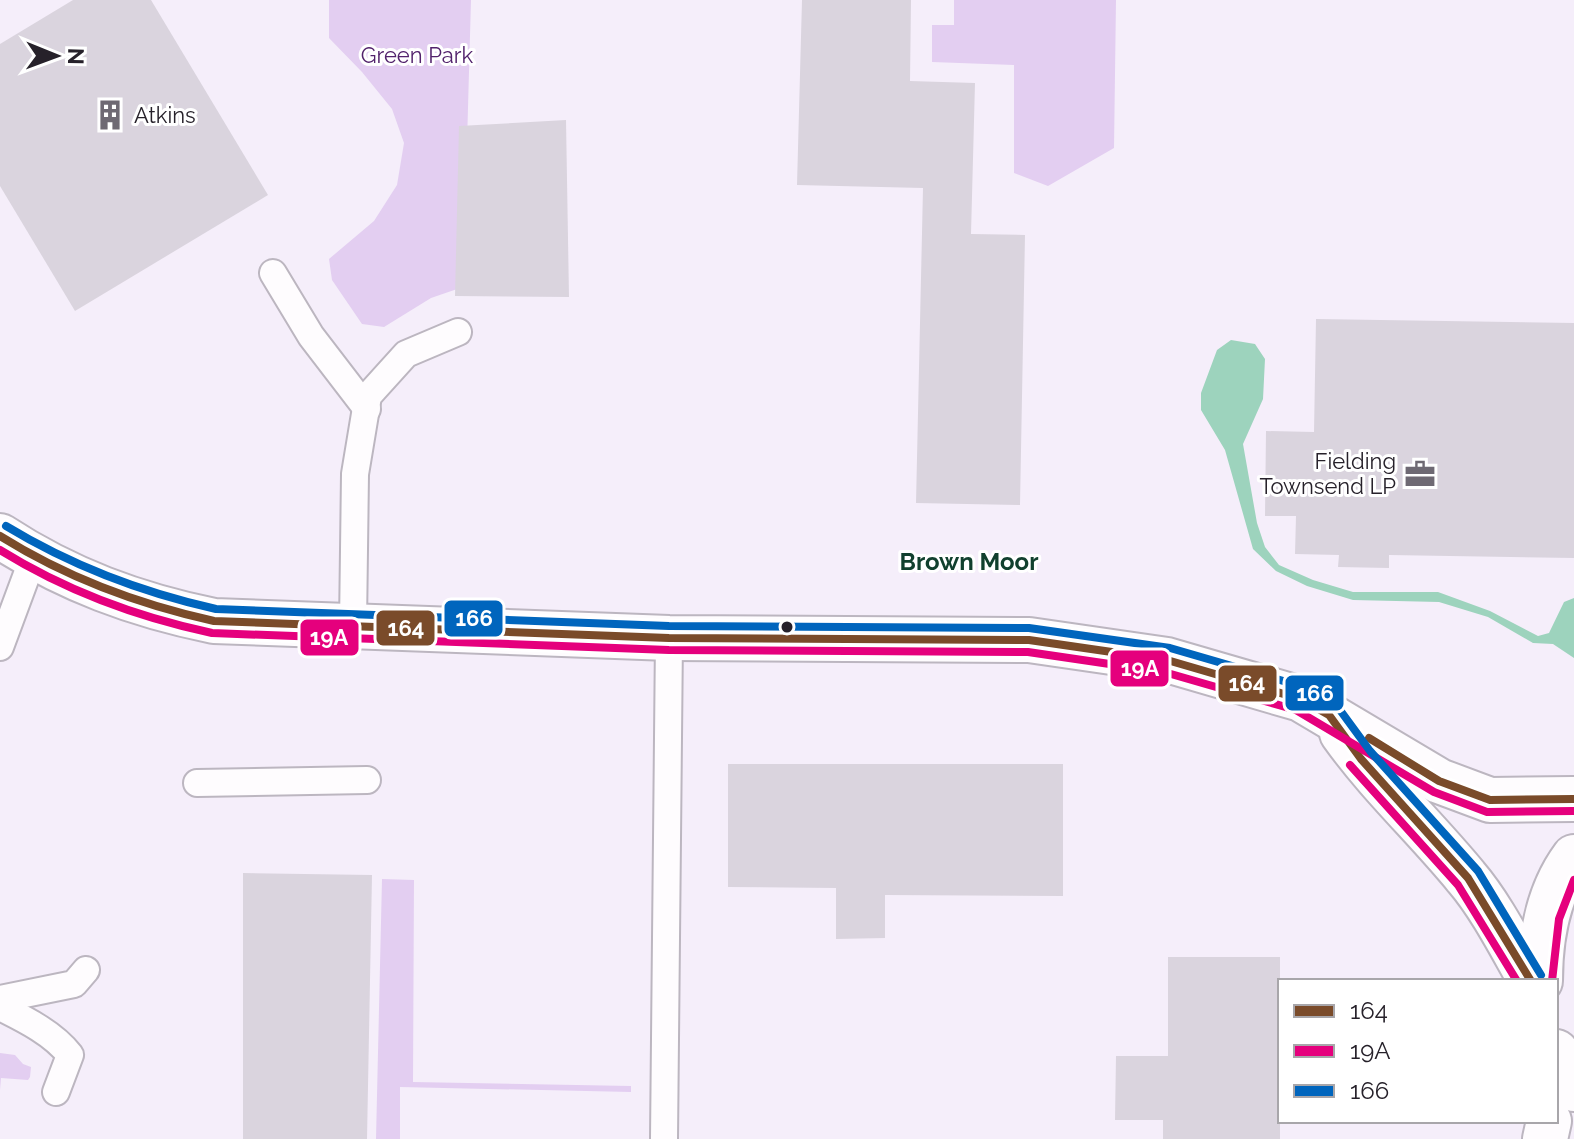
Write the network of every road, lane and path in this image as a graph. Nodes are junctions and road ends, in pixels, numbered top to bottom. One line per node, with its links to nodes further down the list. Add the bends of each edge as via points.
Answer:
1 (273, 273): 3 (lane, via 311,336)
2 (458, 332): 3 (lane, via 406,354 368,396)
3 (367, 409): 5 (lane, via 355,474)
4 (17, 547): 5 (street, via 94,587 157,609 214,621); 7 (lane)
5 (353, 625): 6 (street)
6 (669, 638): 8 (street, via 1029,640 1167,660 1301,699); 21 (lane)
7 (0, 647)
8 (1329, 715): 11 (street, via 1439,781 1490,800); 14 (street, via 1361,759 1468,878)
9 (367, 780): 10 (lane)
10 (197, 783)
11 (1574, 799)
12 (1574, 857): 15 (street, via 1549,907)
13 (86, 970): 16 (lane, via 74,984)
14 (1530, 979)
15 (1540, 979)
16 (0, 999)
17 (0, 1007): 20 (lane, via 70,1055)
18 (1558, 1056): 19 (street)
19 (1574, 1089)
20 (56, 1092)
21 (664, 1139)

